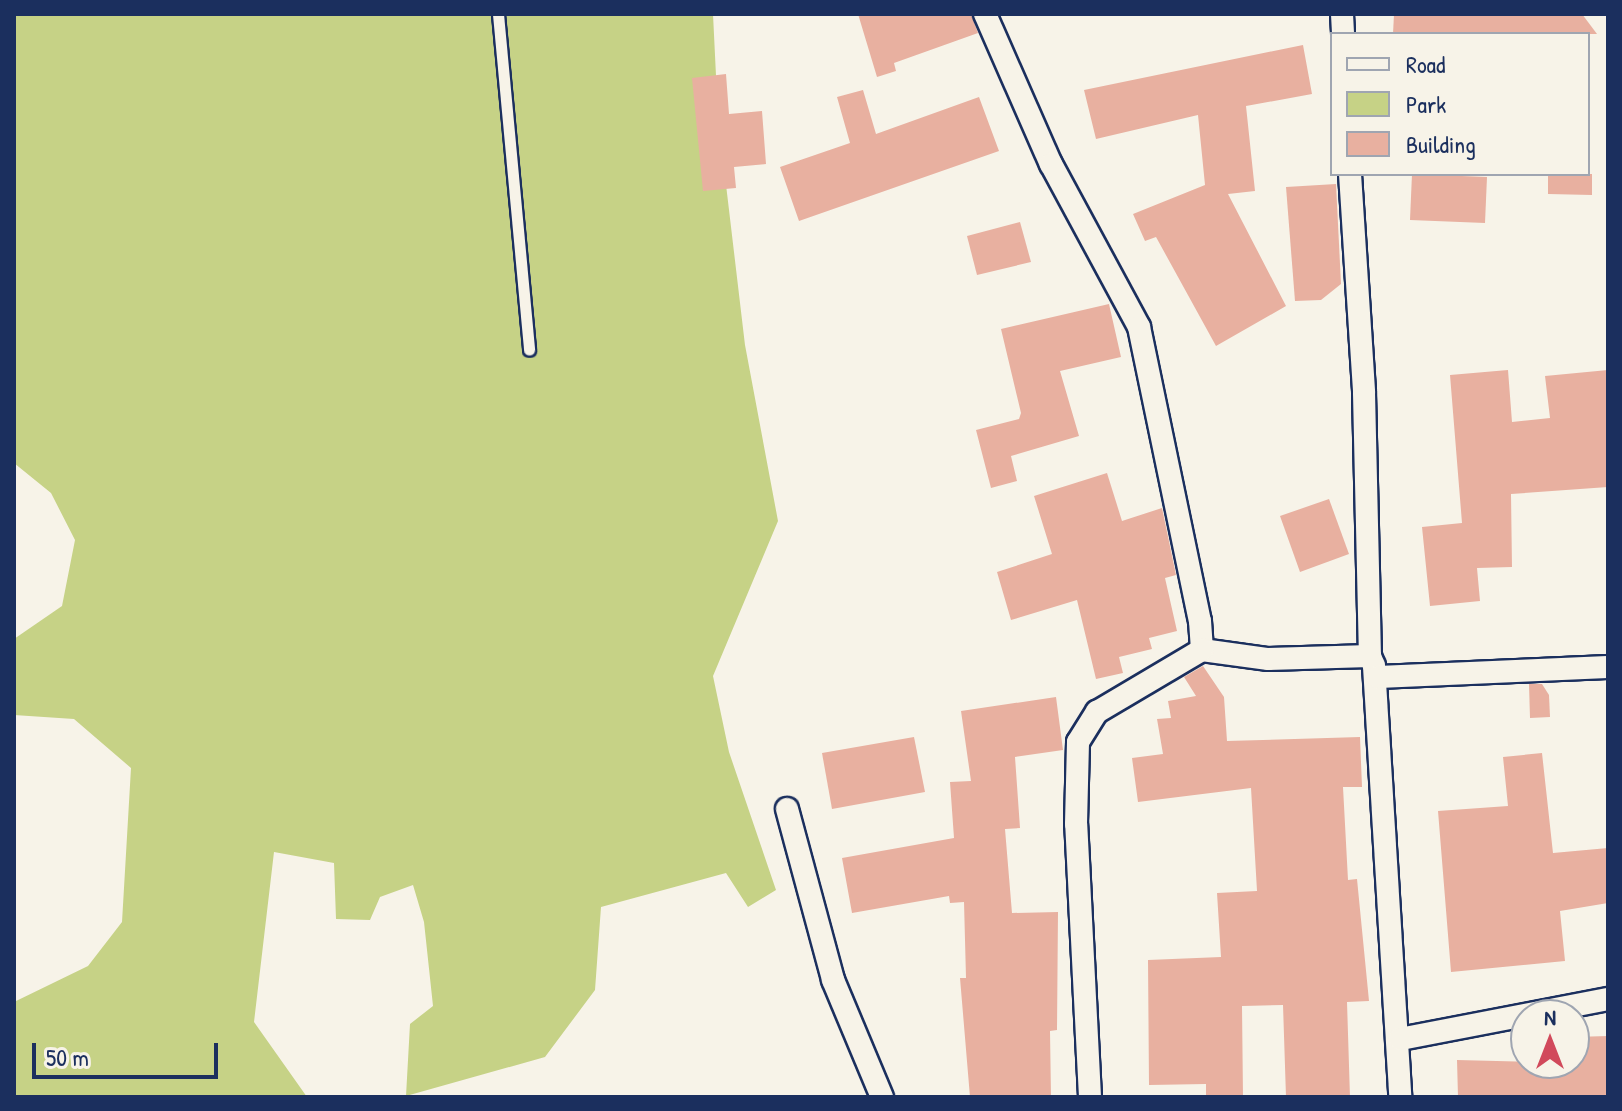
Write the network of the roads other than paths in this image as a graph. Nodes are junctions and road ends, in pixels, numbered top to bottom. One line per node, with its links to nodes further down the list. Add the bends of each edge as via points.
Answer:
1 (498, 14): 4 (lane)
2 (985, 14): 5 (street, via 1051,164 1139,327)
3 (1350, 176): 6 (street, via 1364,393)
4 (529, 350)
5 (1202, 650): 6 (street, via 1268,659); 13 (street, via 1097,712 1078,742 1076,824)
6 (1370, 656): 8 (street)
7 (1608, 667): 8 (street)
8 (1378, 677): 11 (street)
9 (787, 809): 12 (street, via 833,980)
10 (1608, 999): 11 (street)
11 (1400, 1039): 14 (street)
12 (882, 1097)
13 (1090, 1097)
14 (1400, 1097)

